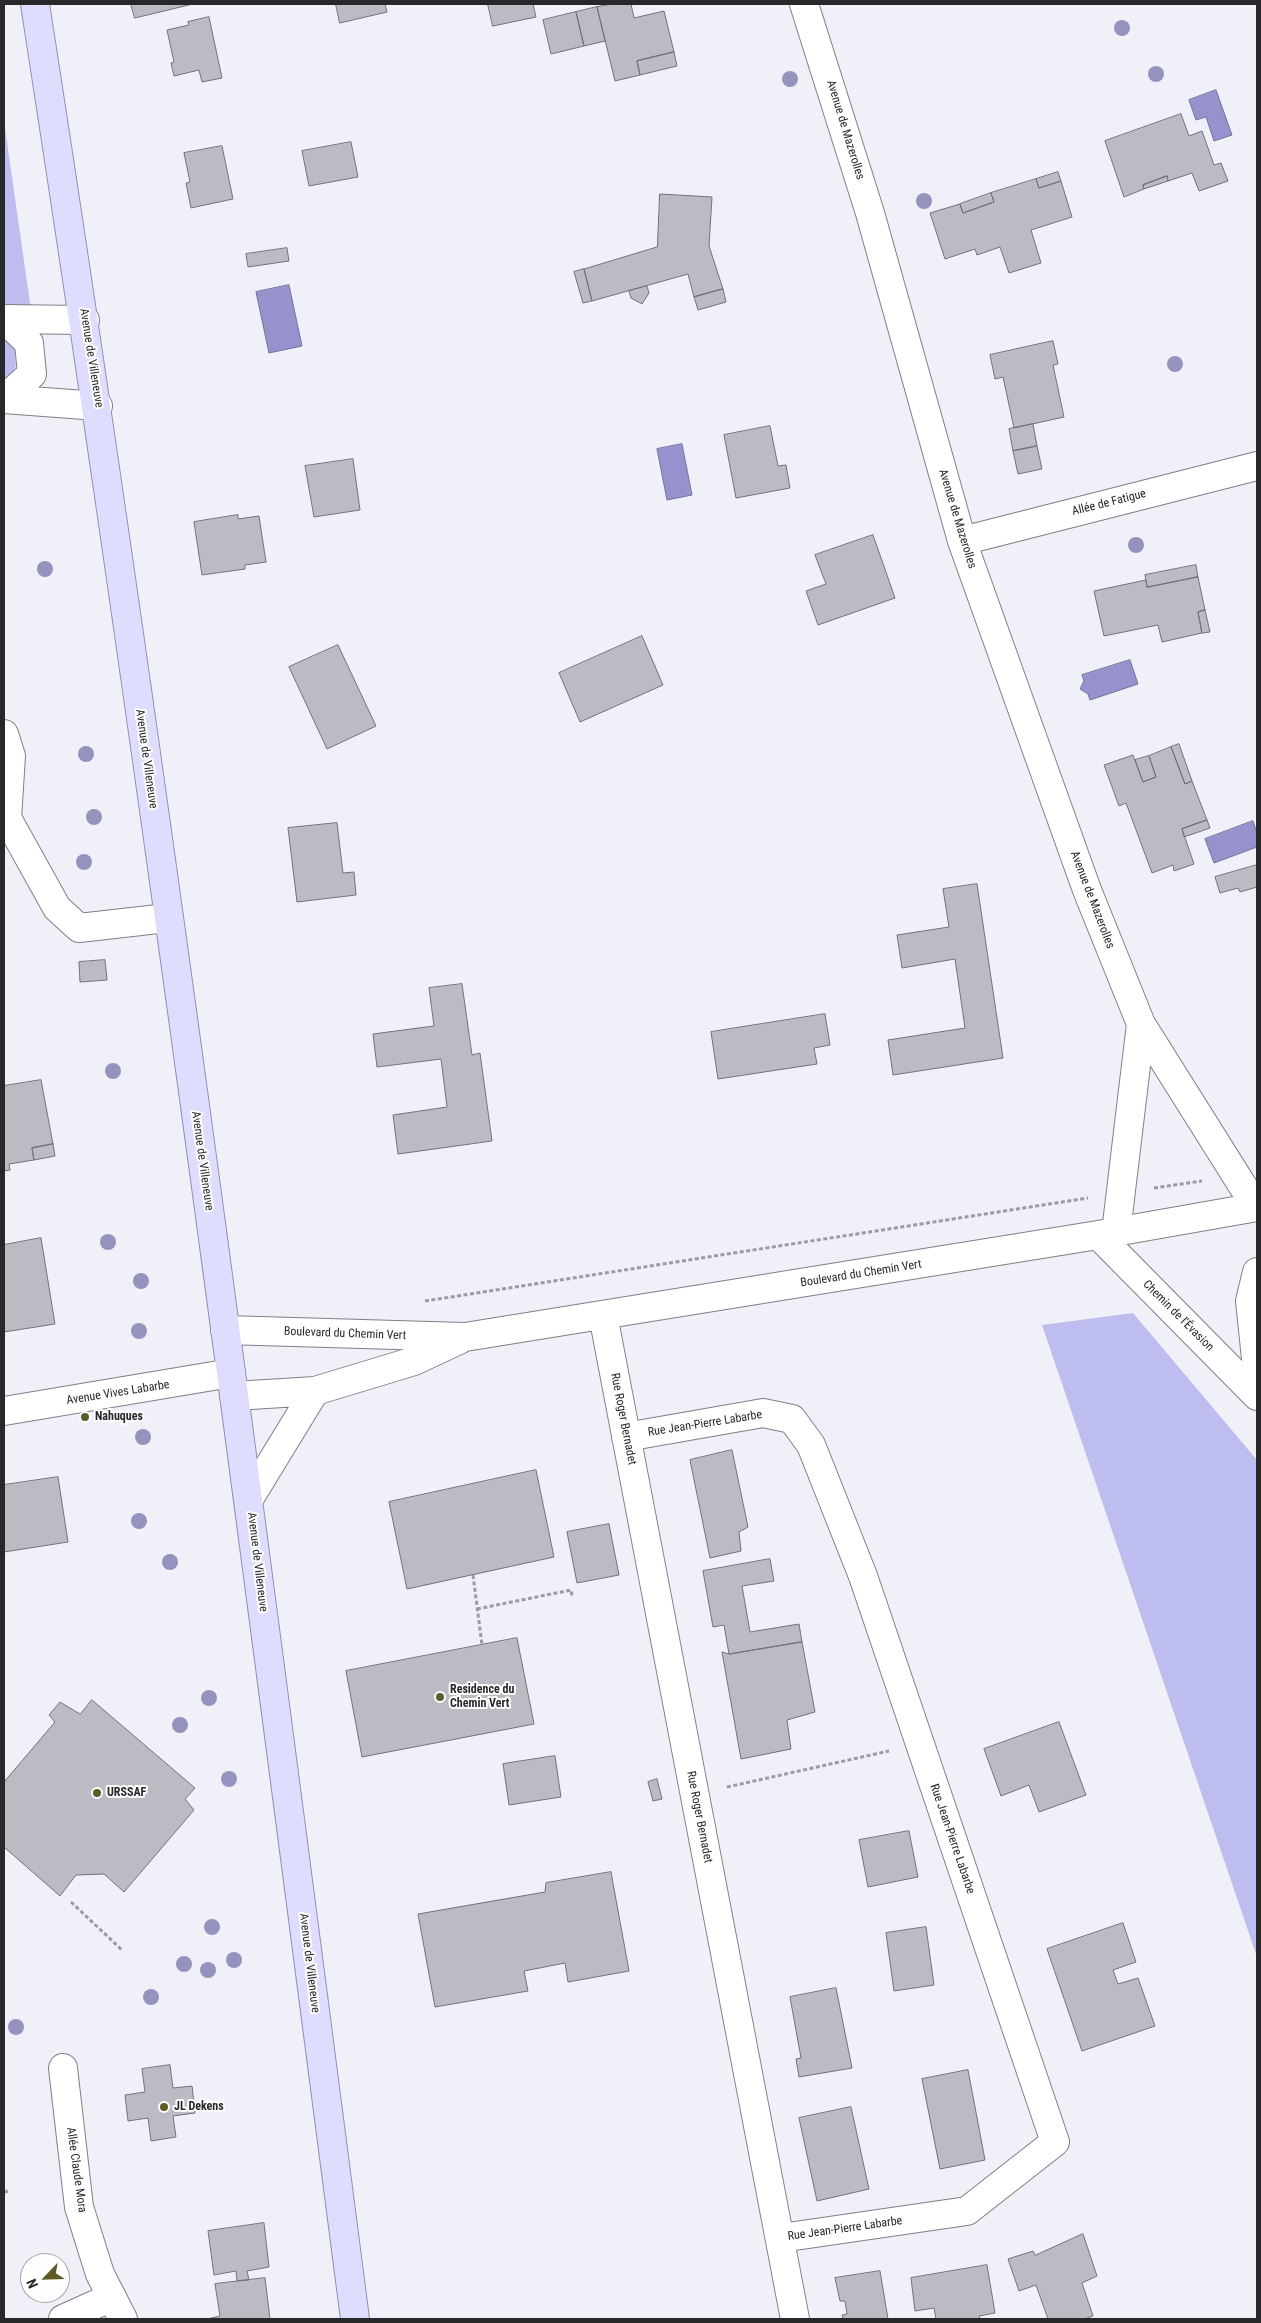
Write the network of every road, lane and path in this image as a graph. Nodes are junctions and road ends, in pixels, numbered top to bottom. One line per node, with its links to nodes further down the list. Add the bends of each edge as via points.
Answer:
1 (36, 4): 4 (main road, Avenue de Villeneuve)
2 (804, 4): 8 (street, Avenue de Mazerolles, via 870,213)
3 (4, 319): 4 (street); 5 (street, via 29,343 32,374)
4 (85, 320): 6 (main road, Avenue de Villeneuve)
5 (4, 399): 6 (street)
6 (98, 406): 11 (main road, Avenue de Villeneuve)
7 (1257, 466): 8 (street, Allée de Fatigue)
8 (962, 541): 12 (street, Avenue de Mazerolles, via 1087,890)
9 (4, 734): 10 (street, via 11,756)
10 (6, 818): 11 (street, via 57,908 79,928)
11 (168, 918): 20 (main road, Avenue de Villeneuve)
12 (1141, 1024): 13 (street, Avenue de Mazerolles); 14 (street, Avenue de Mazerolles)
13 (1235, 1176): 14 (path); 15 (street, Avenue de Mazerolles)
14 (1119, 1194): 16 (street, Avenue de Mazerolles); 18 (path)
15 (1257, 1207): 16 (street, Boulevard du Chemin Vert)
16 (1107, 1234): 19 (street, Boulevard du Chemin Vert); 25 (street, Chemin de l'Évasion)
17 (1257, 1272): 22 (street, via 1250,1301)
18 (419, 1302)
19 (603, 1315): 21 (street, Boulevard du Chemin Vert); 27 (street, Rue Roger Bernadet)
20 (225, 1330): 21 (street, Boulevard du Chemin Vert); 23 (main road, Avenue de Villeneuve)
21 (465, 1337): 24 (street, Boulevard du Chemin Vert, via 414,1361)
22 (1257, 1368)
23 (233, 1384): 24 (street, Boulevard du Chemin Vert); 26 (street, Avenue Vives Labarbe); 28 (main road, Avenue de Villeneuve)
24 (315, 1391): 28 (street)
25 (1257, 1396)
26 (4, 1412)
27 (626, 1437): 33 (street, Rue Jean-Pierre Labarbe, via 763,1413 792,1419 815,1453 863,1576); 34 (street, Rue Roger Bernadet)
28 (249, 1499): 43 (main road, Avenue de Villeneuve)
29 (473, 1575): 31 (path)
30 (572, 1596): 31 (path, via 571,1590)
31 (478, 1609): 32 (path)
32 (482, 1645)
33 (919, 1744): 34 (path); 40 (street, Rue Jean-Pierre Labarbe, via 1055,2142 967,2211)
34 (695, 1795): 40 (street, Rue Roger Bernadet)
35 (71, 1902): 36 (path)
36 (122, 1950)
37 (63, 2068): 41 (street, Allée Claude Mora, via 79,2207 100,2274)
38 (10, 2191): 39 (path)
39 (4, 2192)
40 (781, 2238): 44 (street, Rue Roger Bernadet)
41 (118, 2308): 42 (street, Allée Claude Mora)
42 (63, 2319)
43 (355, 2319)
44 (795, 2319)

